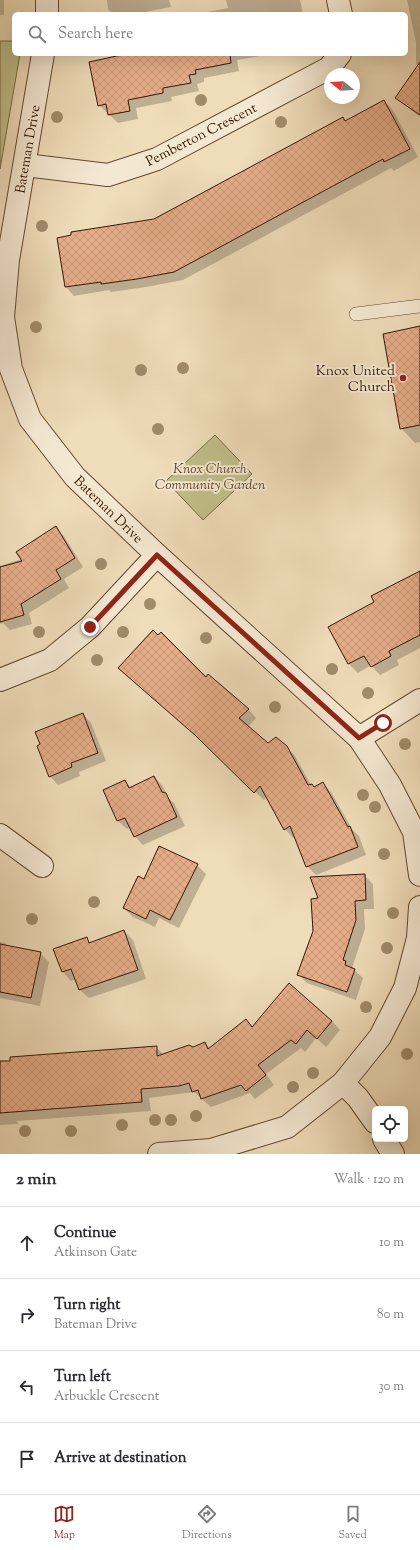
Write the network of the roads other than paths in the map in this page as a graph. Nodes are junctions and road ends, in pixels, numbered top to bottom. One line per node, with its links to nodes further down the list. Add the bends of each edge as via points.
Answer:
1 (47, 0): 3 (street)
2 (338, 0): 4 (street)
3 (47, 12)
4 (341, 12)
5 (43, 56): 7 (street, Bateman Drive)
6 (339, 56): 7 (street, Pemberton Crescent, via 330,68 157,159 108,175)
7 (25, 165): 10 (street, Bateman Drive, via 8,260 3,317)
8 (420, 306): 9 (lane)
9 (356, 314)
10 (5, 370): 11 (street, Bateman Drive, via 30,419 75,478)
11 (157, 555): 12 (street, via 90,627 50,660); 14 (street, Bateman Drive)
12 (0, 680)
13 (420, 700): 14 (street)
14 (359, 738): 17 (street, Bateman Drive, via 390,785 414,832)
15 (0, 835): 16 (street)
16 (42, 866)
17 (420, 875)
18 (420, 907): 19 (street, via 418,938 405,988 380,1037)
19 (343, 1083): 20 (street); 22 (street, via 286,1127 211,1150)
20 (372, 1118)
21 (386, 1142): 23 (street)
22 (159, 1154)
23 (392, 1154)

